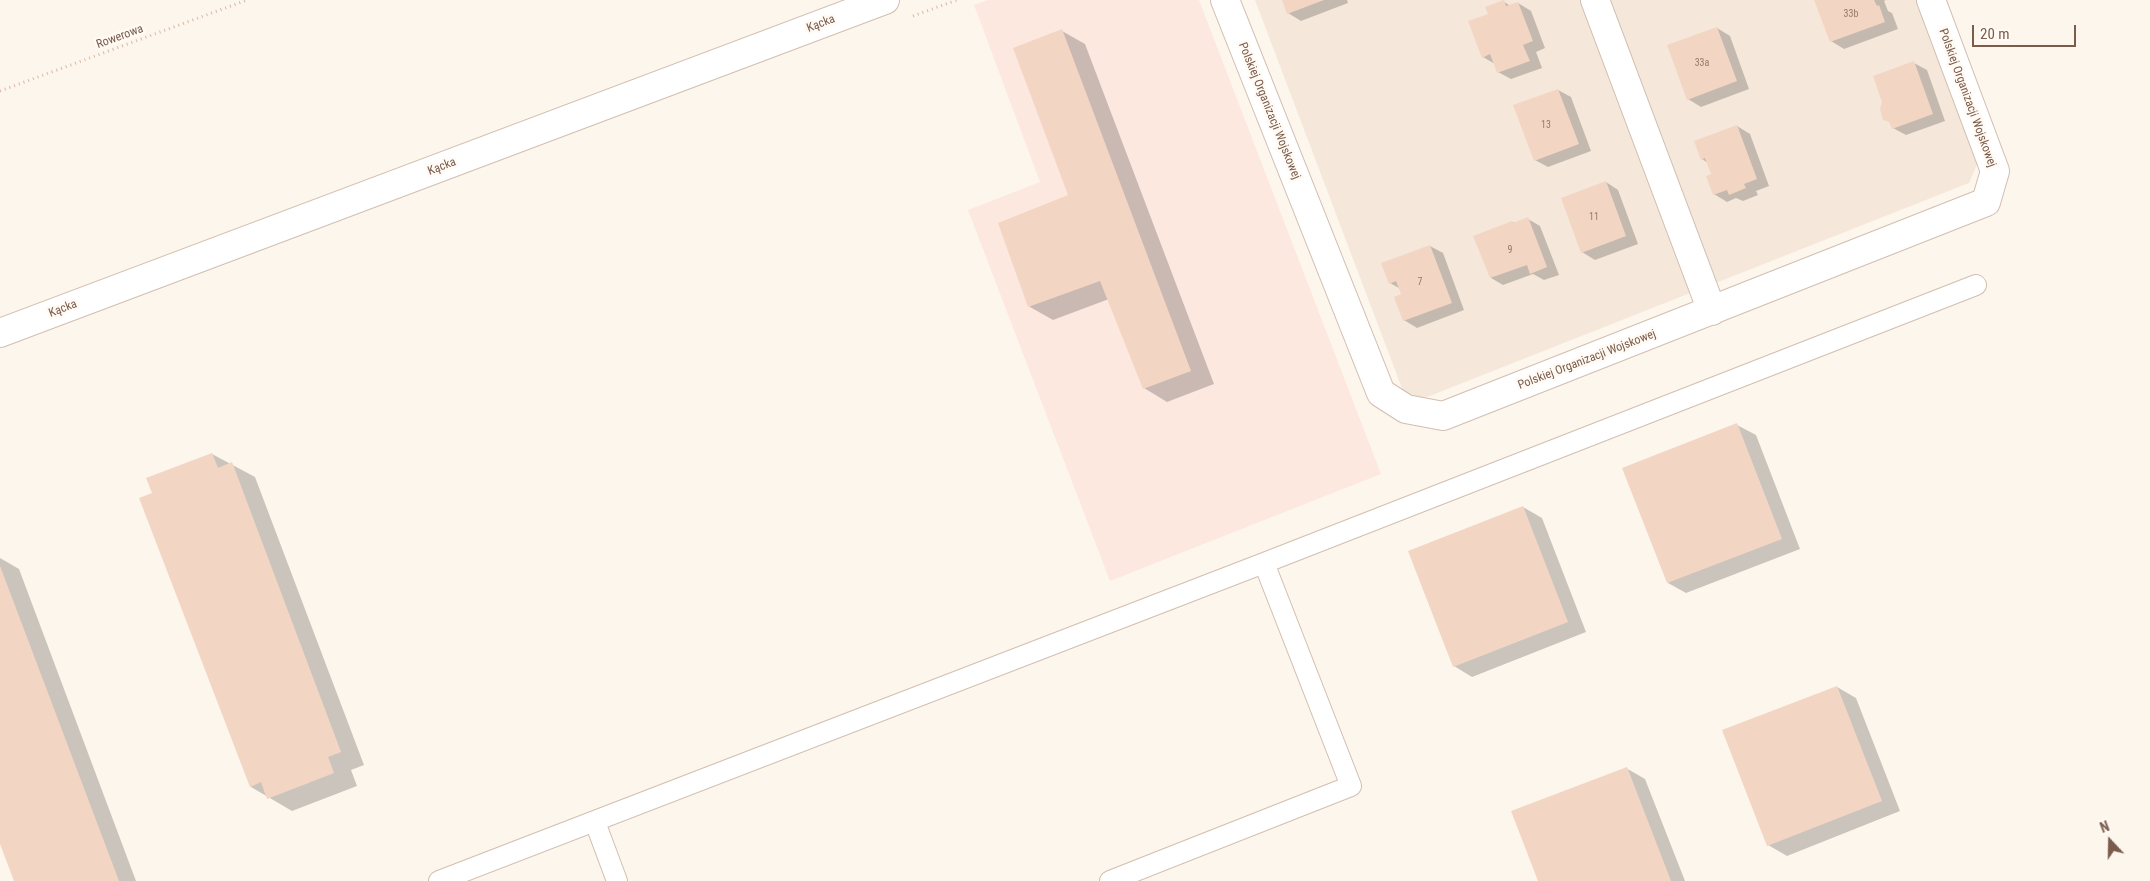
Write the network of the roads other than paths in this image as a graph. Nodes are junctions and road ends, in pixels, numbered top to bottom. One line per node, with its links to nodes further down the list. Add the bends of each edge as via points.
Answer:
1 (885, 0): 7 (street, Kącka)
2 (1225, 0): 6 (street, Polskiej Organizacji Wojskowej, via 1381,393 1406,410 1443,416)
3 (1595, 0): 6 (street)
4 (1931, 0): 6 (street, Polskiej Organizacji Wojskowej, via 1995,171 1986,202)
5 (1976, 284): 8 (lane)
6 (1712, 311)
7 (0, 333)
8 (1264, 563): 9 (lane); 12 (lane, via 1351,786)
9 (595, 822): 10 (lane); 11 (lane)
10 (439, 881)
11 (617, 881)
12 (1110, 881)

